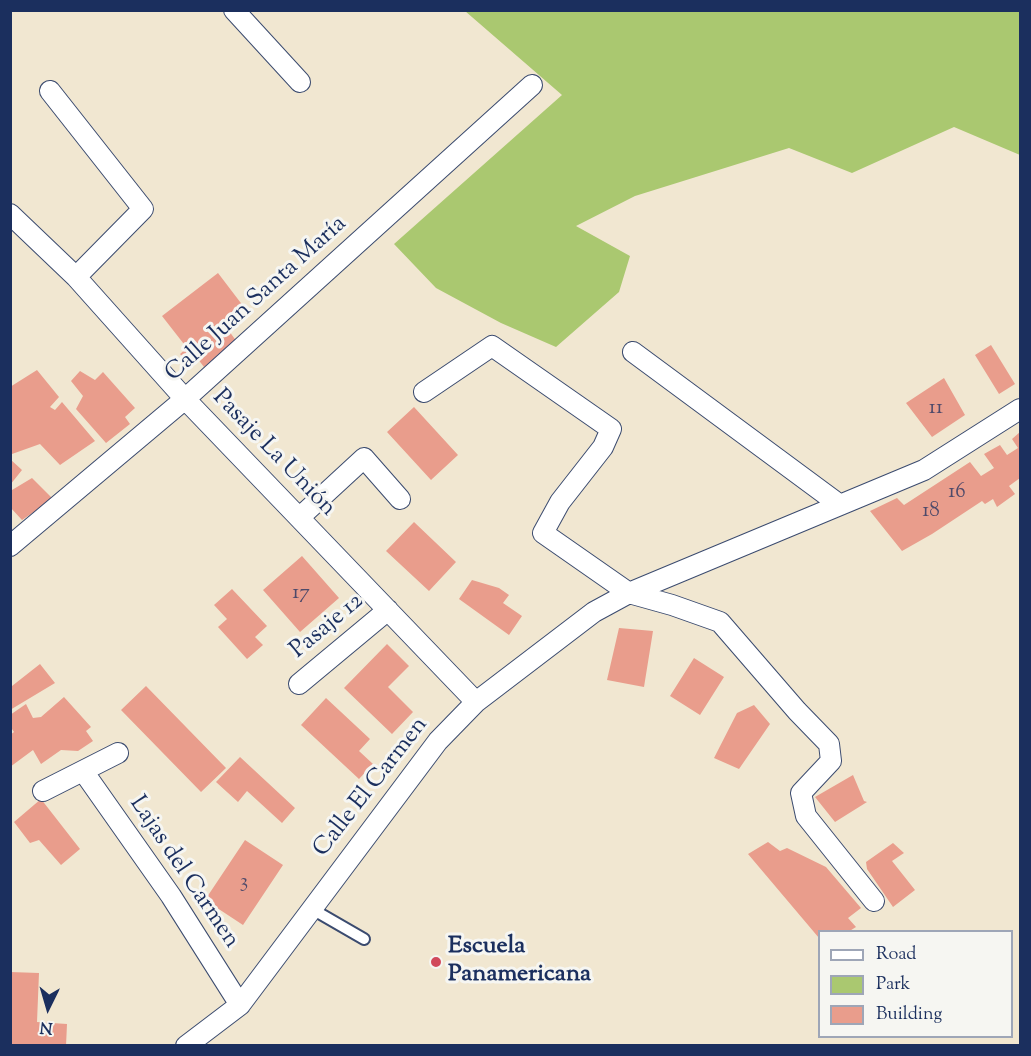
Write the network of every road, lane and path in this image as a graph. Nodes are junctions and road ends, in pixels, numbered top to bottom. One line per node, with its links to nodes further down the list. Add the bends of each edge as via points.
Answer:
1 (234, 10): 2 (street)
2 (300, 82)
3 (532, 85): 9 (street, Calle Juan Santa María)
4 (50, 91): 6 (street, via 143,209)
5 (10, 214): 6 (street, Pasaje La Unión)
6 (76, 277): 9 (street, Pasaje La Unión)
7 (633, 352): 12 (street)
8 (424, 392): 15 (street, via 492,346 611,429 603,447 543,533)
9 (185, 399): 13 (street, Pasaje La Unión); 14 (street, Calle Juan Santa María)
10 (1020, 409): 12 (street, Calle El Carmen, via 924,470)
11 (400, 500): 13 (street, via 364,458)
12 (840, 505): 15 (street, Calle El Carmen)
13 (300, 517): 16 (street, Pasaje La Unión)
14 (10, 546)
15 (629, 593): 18 (street, Calle El Carmen, via 594,612); 22 (street, via 720,622 829,744 831,761 801,793 806,816)
16 (388, 610): 17 (street, Pasaje 12); 18 (street, Pasaje La Unión)
17 (299, 684)
18 (476, 702): 23 (street, Calle El Carmen, via 438,741)
19 (118, 753): 20 (street)
20 (83, 771): 21 (street); 25 (street, Lajas del Carmen, via 171,896)
21 (43, 791)
22 (874, 901)
23 (312, 909): 24 (lane); 25 (street, Calle El Carmen)
24 (364, 939)
25 (240, 1005): 26 (street, Calle El Carmen)
26 (186, 1046)

